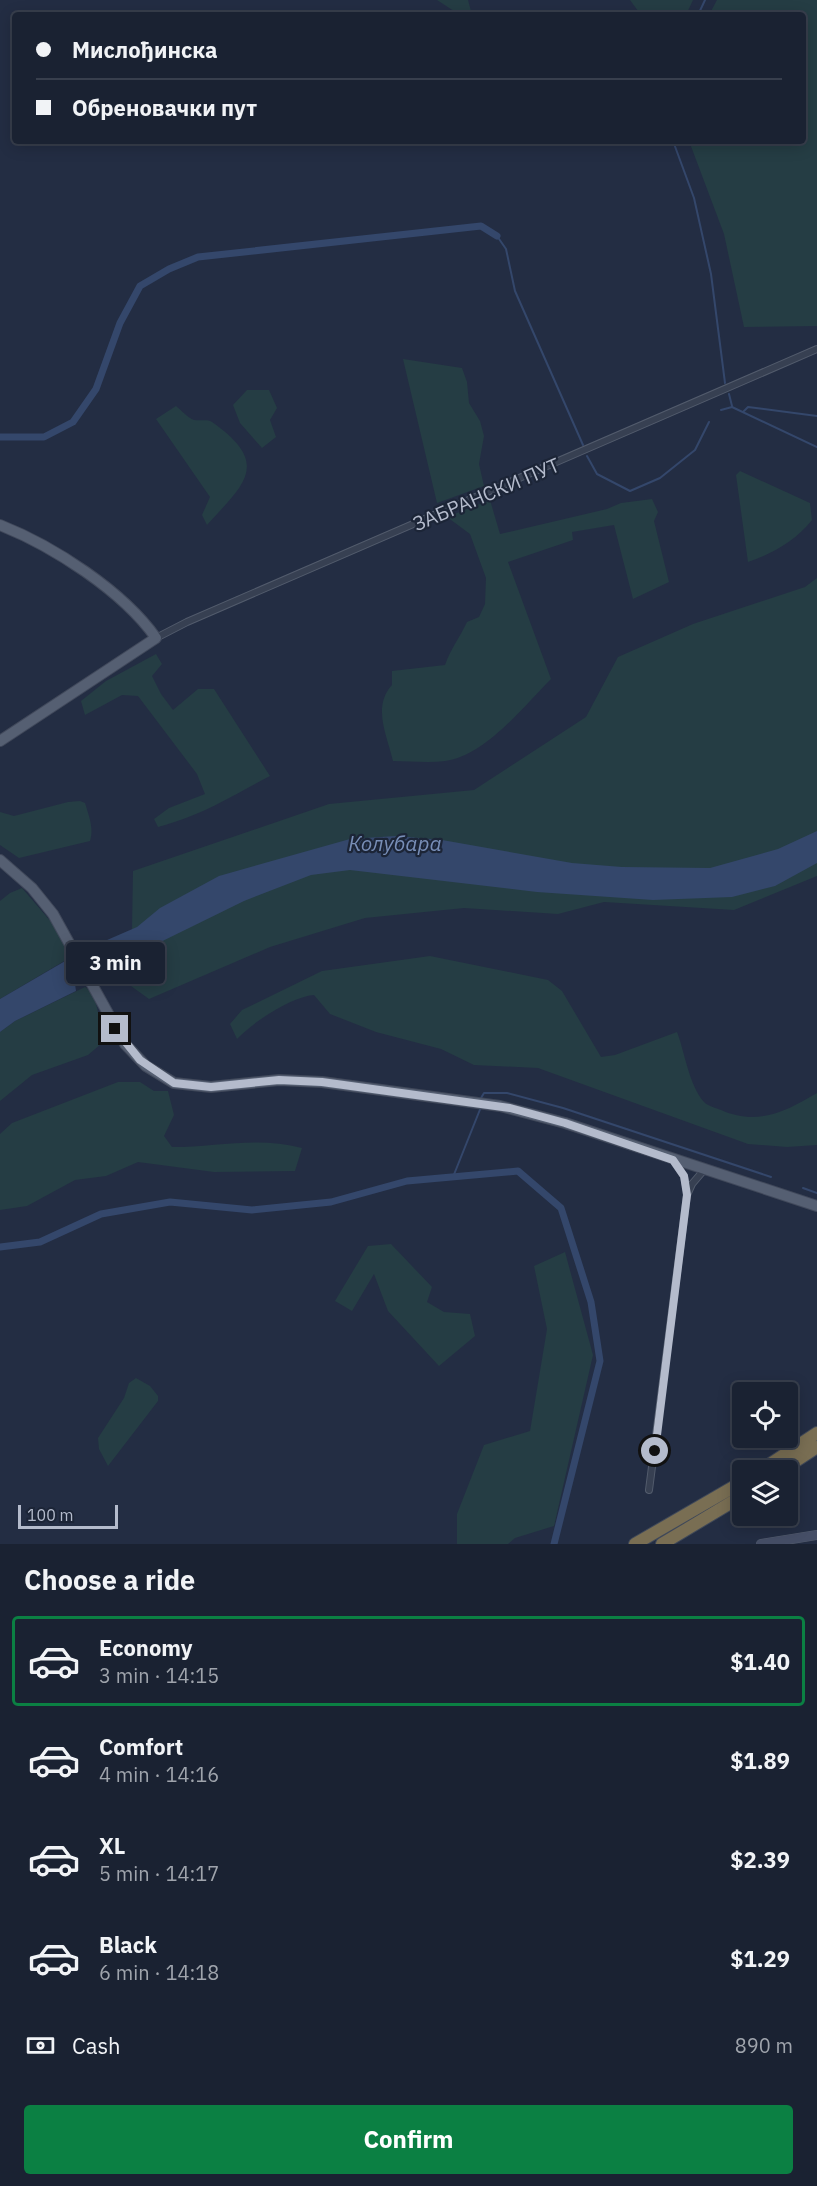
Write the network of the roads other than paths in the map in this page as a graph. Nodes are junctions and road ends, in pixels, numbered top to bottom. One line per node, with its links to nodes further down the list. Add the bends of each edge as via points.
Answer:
1 (817, 349): 3 (street, ЗАБРАНСКИ ПУТ)
2 (0, 525): 3 (main road, via 37,542 108,589)
3 (156, 638): 4 (main road)
4 (0, 741)
5 (0, 860): 6 (main road, via 38,895 64,932 130,1051 167,1079 181,1085 211,1087 297,1080 481,1103 565,1123)
6 (673, 1160): 7 (main road); 8 (street, via 684,1176)
7 (704, 1170): 8 (street); 9 (main road)
8 (687, 1195): 15 (street)
9 (817, 1206)
10 (817, 1433): 12 (highway)
11 (817, 1447): 13 (highway)
12 (776, 1460)
13 (797, 1460)
14 (732, 1488): 18 (highway)
15 (649, 1491)
16 (732, 1502): 19 (highway)
17 (817, 1535): 20 (main road)
18 (635, 1544)
19 (662, 1544)
20 (761, 1544)

